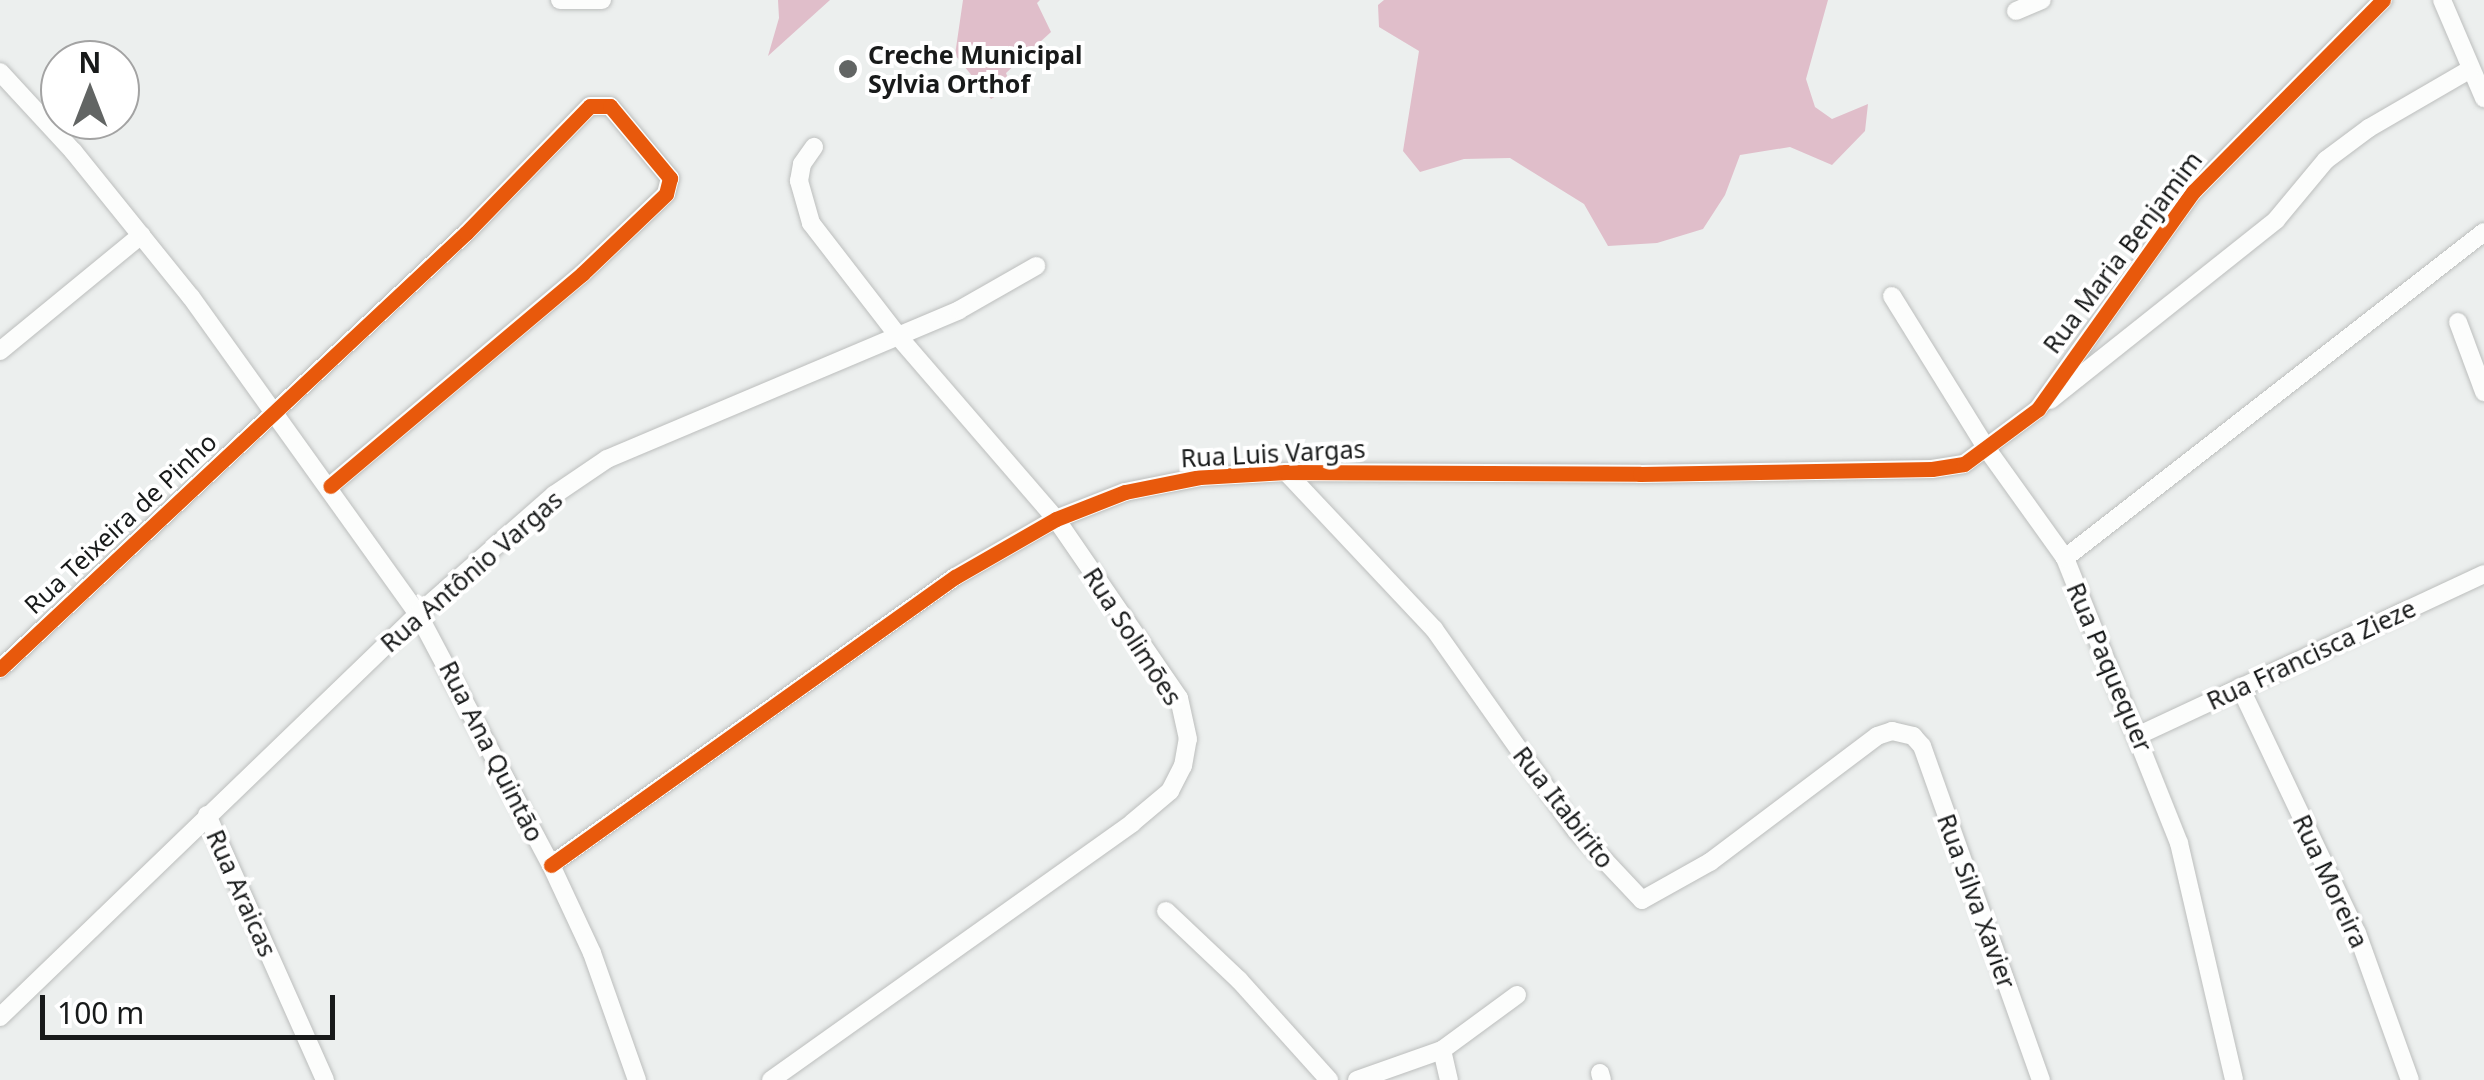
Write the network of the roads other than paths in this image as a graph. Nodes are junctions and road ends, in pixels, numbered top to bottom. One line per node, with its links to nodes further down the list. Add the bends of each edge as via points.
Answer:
1 (560, 0): 2 (street)
2 (602, 0)
3 (2042, 0): 6 (street)
4 (2383, 0): 19 (street, Rua Maria Benjamim, via 2193,192)
5 (2442, 0): 7 (street)
6 (2016, 11)
7 (2469, 70): 9 (street); 19 (street, via 2346,144 2276,220)
8 (0, 72): 12 (street, Rua Ana Quintão)
9 (2484, 98)
10 (814, 147): 16 (street, Rua Solimões, via 799,181 811,223)
11 (2484, 232): 25 (street)
12 (141, 235): 17 (street); 20 (street, Rua Ana Quintão)
13 (1036, 266): 16 (street, Rua Antônio Vargas)
14 (1892, 296): 21 (street, Rua Paquequer)
15 (2458, 322): 18 (street)
16 (899, 336): 24 (street, Rua Solimões); 27 (street, Rua Antônio Vargas, via 607,458 554,495)
17 (0, 351)
18 (2484, 392)
19 (2038, 409): 21 (street, Rua Maria Benjamim)
20 (274, 414): 23 (street, Rua Ana Quintão); 23 (street, Rua Teixeira de Pinho, via 590,106 610,106 670,178 666,194 582,274); 28 (street, Rua Teixeira de Pinho)
21 (1987, 450): 22 (street, Rua Luis Vargas, via 1964,464 1932,469); 25 (street, Rua Paquequer)
22 (1286, 472): 24 (street, Rua Luis Vargas, via 1200,477 1125,492); 30 (street, Rua Itabirito, via 1434,629 1576,830 1642,900 1710,862 1877,736)
23 (330, 486): 27 (street, Rua Ana Quintão)
24 (1056, 518): 33 (street, Rua Luis Vargas, via 955,577); 40 (street, Rua Solimões, via 1179,698 1188,739 1183,766 1170,791 1132,823)
25 (2065, 558): 31 (street, Rua Paquequer)
26 (2484, 574): 29 (street, Rua Francisca Zieze)
27 (418, 614): 32 (street, Rua Antônio Vargas); 33 (street, Rua Ana Quintão)
28 (0, 669)
29 (2240, 688): 31 (street, Rua Francisca Zieze); 46 (street, Rua Moreira, via 2357,933)
30 (1902, 731): 44 (street, Rua Silva Xavier, via 1922,746)
31 (2139, 735): 45 (street, Rua Paquequer, via 2193,896)
32 (207, 815): 36 (street, Rua Antônio Vargas); 38 (street, Rua Araicas)
33 (551, 865): 39 (street, Rua Ana Quintão, via 592,953)
34 (1166, 911): 41 (street)
35 (1517, 995): 37 (street)
36 (0, 1016)
37 (1442, 1050): 42 (street); 43 (street)
38 (325, 1080)
39 (637, 1080)
40 (772, 1080)
41 (1329, 1080)
42 (1358, 1080)
43 (1449, 1080)
44 (2041, 1080)
45 (2234, 1080)
46 (2410, 1080)

